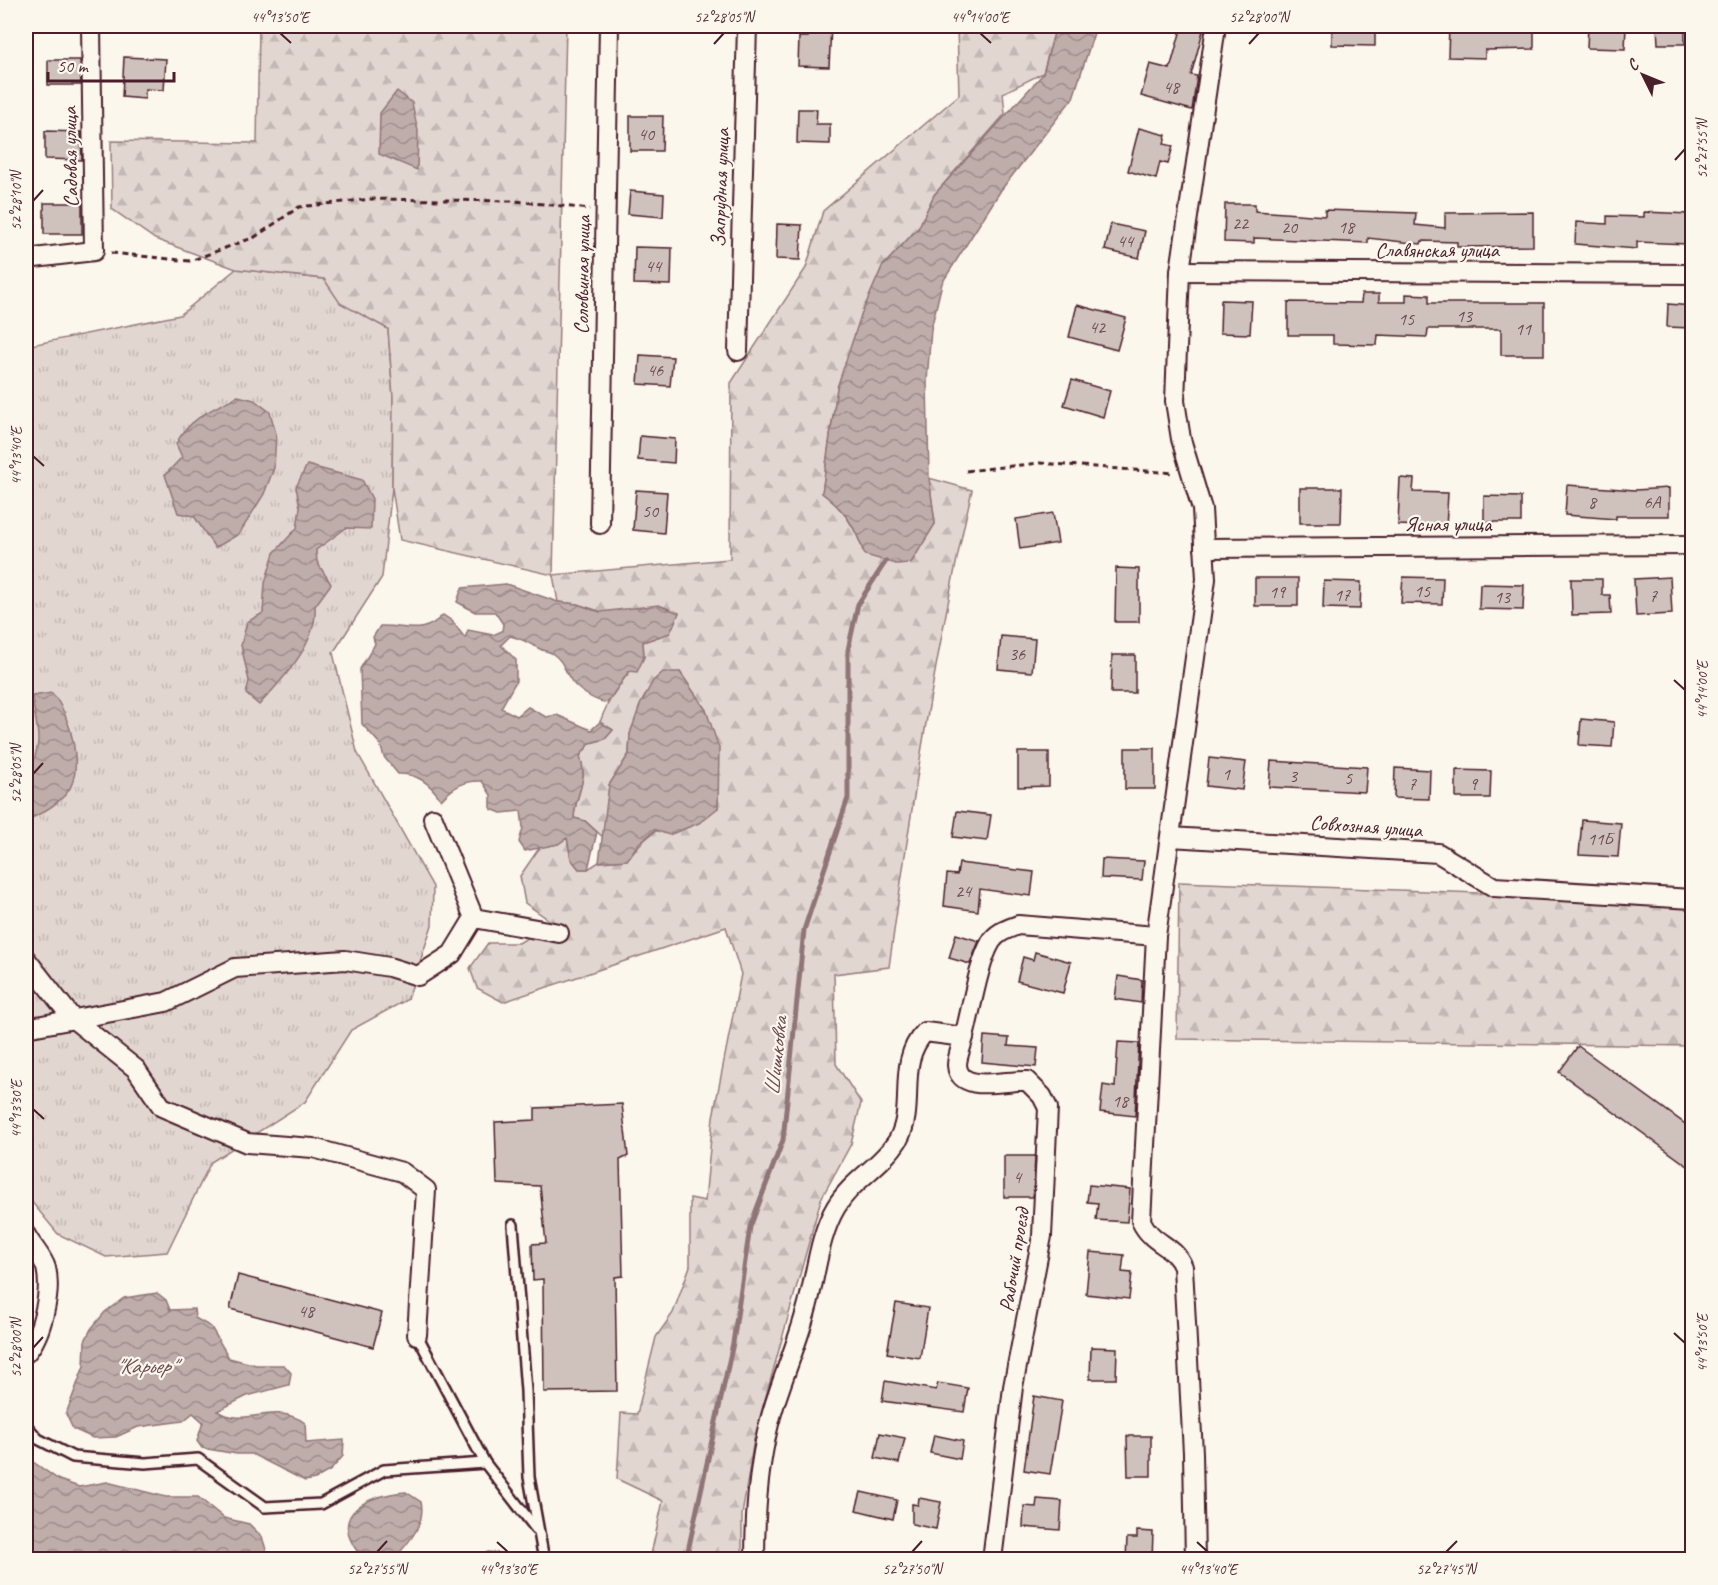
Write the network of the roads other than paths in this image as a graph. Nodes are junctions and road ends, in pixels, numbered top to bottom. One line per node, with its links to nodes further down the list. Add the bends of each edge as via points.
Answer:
1 (91, 26): 5 (street, Садовая улица, via 94,251)
2 (609, 26): 9 (street, Соловьиная улица)
3 (747, 26): 8 (street, Запрудная улица)
4 (1216, 26): 6 (street)
5 (26, 259)
6 (1180, 271): 7 (street, Славянская улица); 11 (street, via 1175,401 1202,509)
7 (1692, 274)
8 (738, 351)
9 (600, 524)
10 (1692, 545): 11 (street, Ясная улица)
11 (1204, 548): 13 (street, via 1206,579)
12 (433, 818): 15 (street)
13 (1170, 837): 14 (street, Совхозная улица, via 1438,853 1494,887); 17 (street)
14 (1692, 899)
15 (474, 918): 16 (street); 19 (street, via 452,954 418,976 345,960 235,968 166,1002)
16 (559, 933)
17 (1156, 936): 21 (street, via 1018,925 1001,932 991,941); 32 (street, via 1141,1221 1151,1238 1170,1248 1184,1268)
18 (26, 959): 19 (street)
19 (72, 1018): 20 (street); 24 (street, via 136,1069 162,1107 247,1143 313,1148 402,1172 426,1190)
20 (26, 1028)
21 (964, 1037): 30 (street, via 925,1032 917,1041 910,1053 904,1122 898,1138 846,1193 828,1223 806,1311 765,1440 754,1512); 31 (street, Рабочий проезд, via 957,1066 963,1077 972,1084 1027,1082 1036,1088 1048,1107 1042,1236 1013,1387)
22 (513, 1225): 28 (lane, via 529,1476)
23 (26, 1236): 25 (street, via 46,1268 45,1315)
24 (417, 1335): 27 (lane)
25 (26, 1353)
26 (26, 1425): 27 (lane, via 38,1439 73,1457 145,1463 198,1459 265,1507 321,1504 384,1470)
27 (485, 1463): 28 (lane)
28 (538, 1531): 29 (lane)
29 (544, 1560)
30 (755, 1560)
31 (992, 1560)
32 (1195, 1560)

